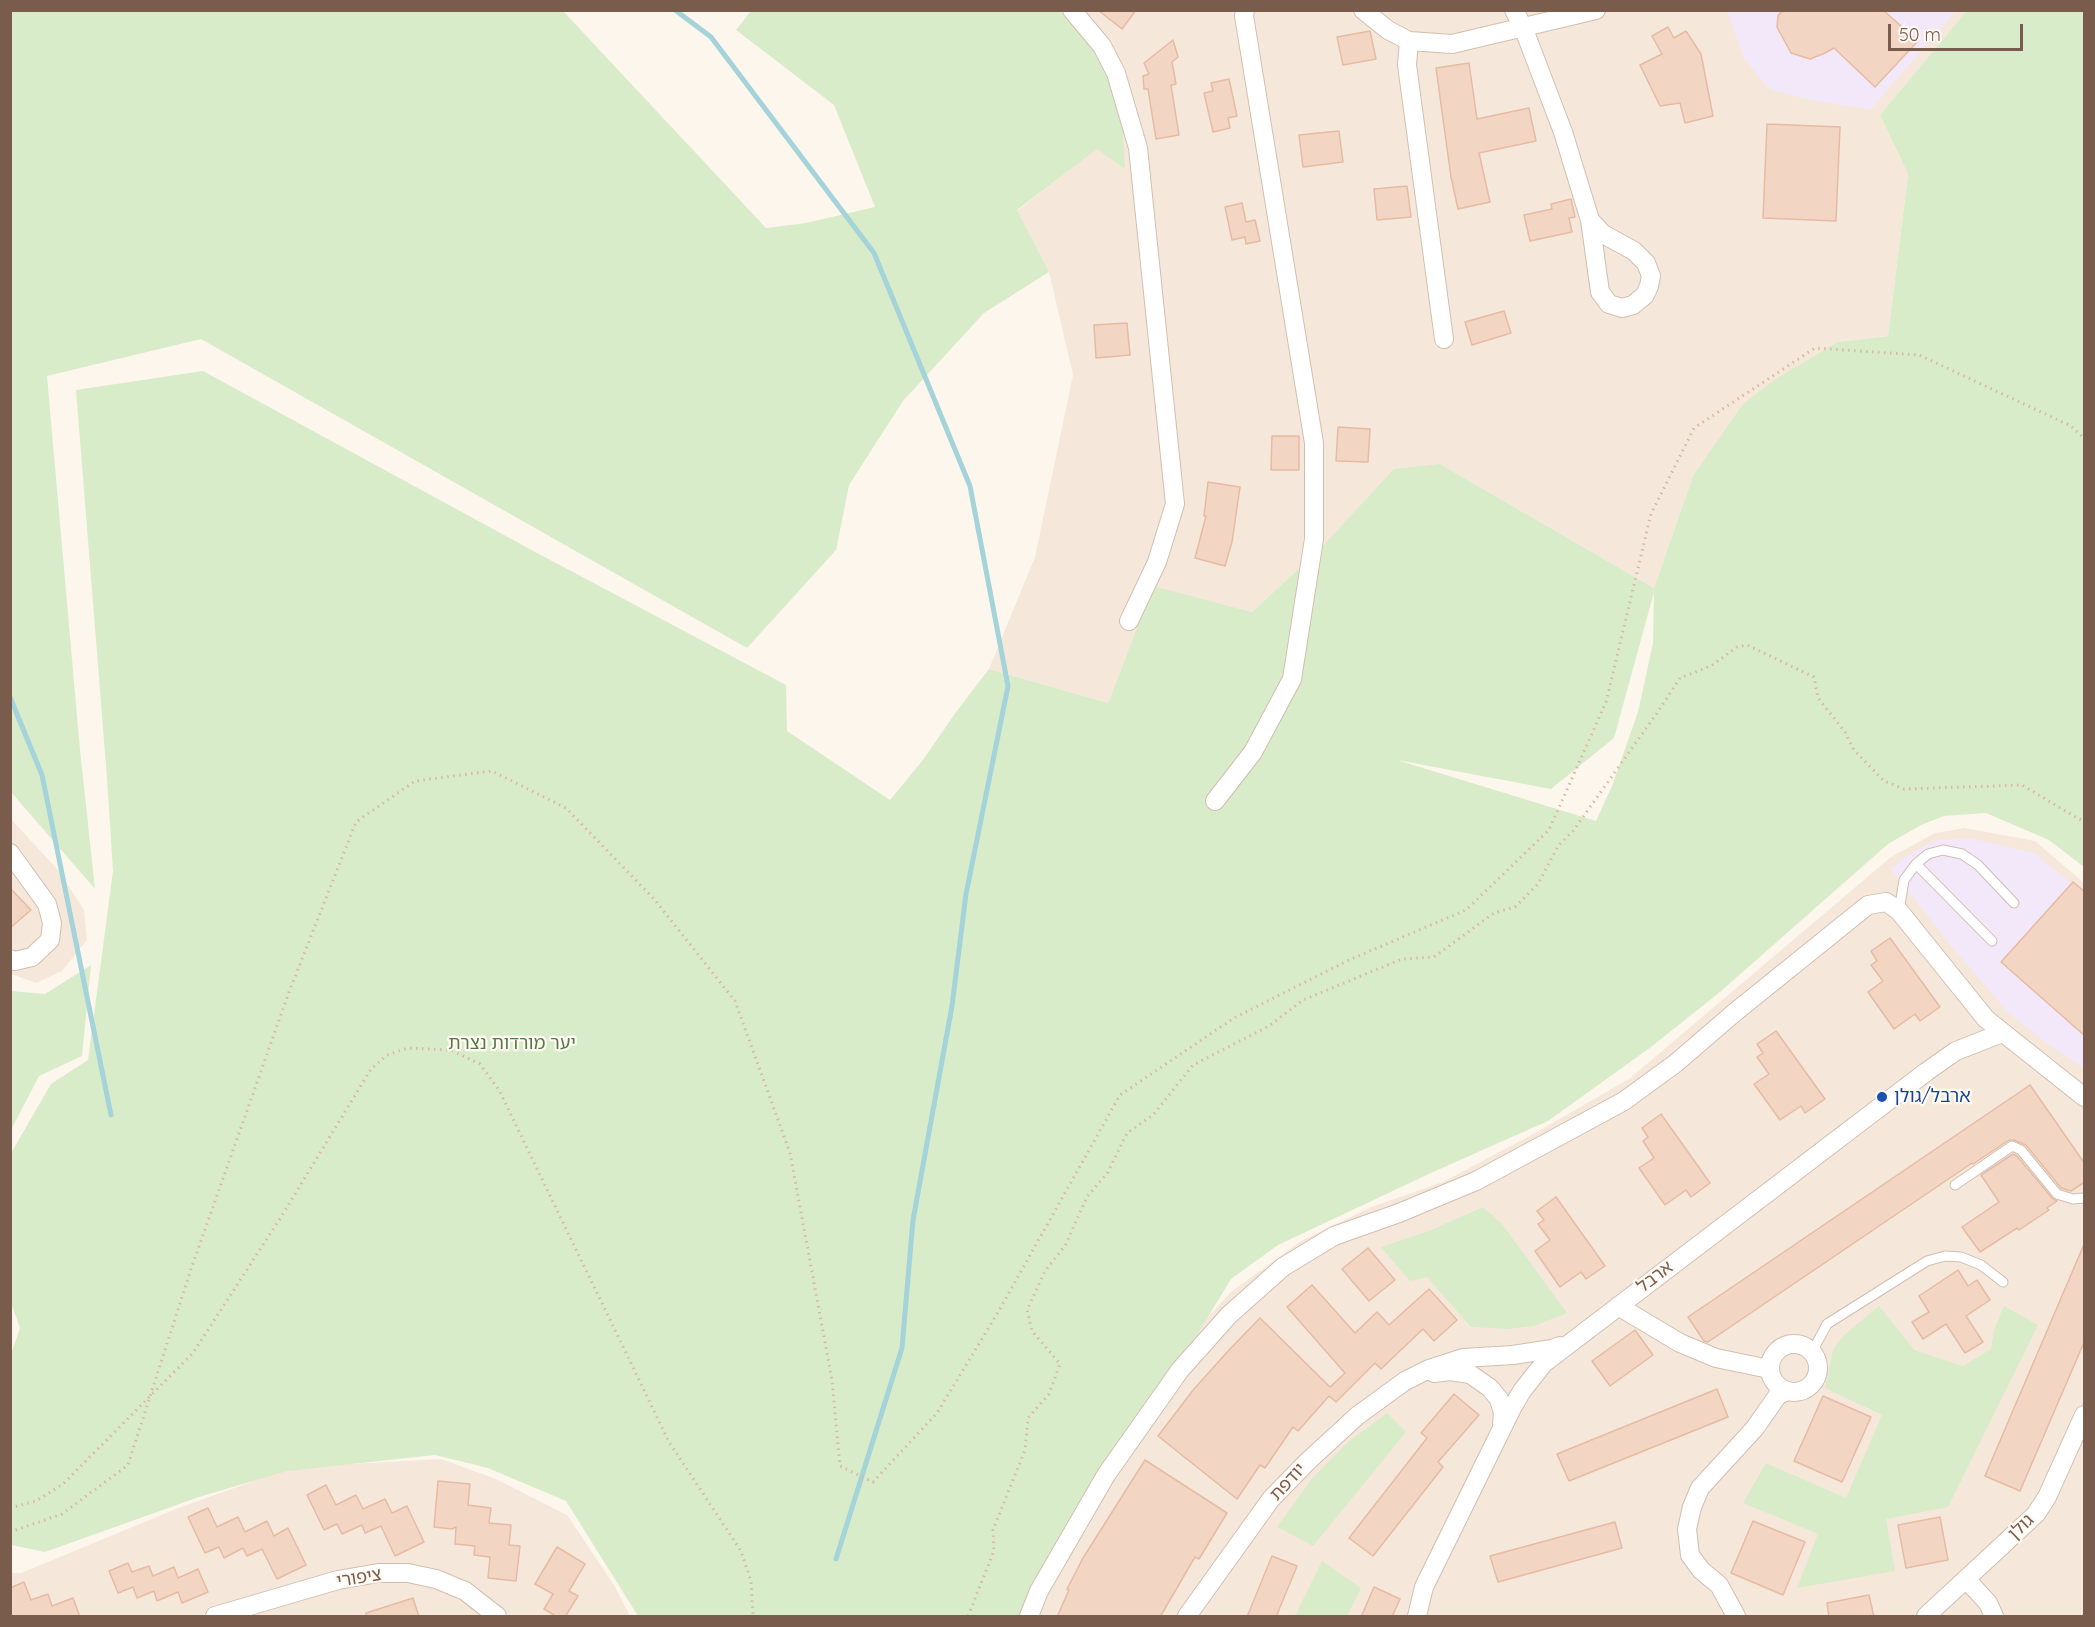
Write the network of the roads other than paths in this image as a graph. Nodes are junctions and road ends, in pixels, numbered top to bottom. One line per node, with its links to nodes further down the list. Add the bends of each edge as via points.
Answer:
1 (1072, 10): 10 (street, via 1102,46 1116,73 1138,148 1174,492 1175,504 1157,562)
2 (1245, 10): 11 (street, via 1314,443 1314,539 1292,679 1253,752)
3 (1363, 10): 7 (street)
4 (1514, 10): 6 (street)
5 (1596, 10): 6 (street)
6 (1523, 27): 7 (street, via 1452,44); 8 (street, via 1563,132)
7 (1409, 41): 9 (street, via 1407,65)
8 (1590, 220): 8 (street, via 1600,292 1609,304 1622,308 1633,305 1646,295 1649,286 1646,264)
9 (1444, 339)
10 (1129, 621)
11 (1215, 801)
12 (10, 853): 17 (street, via 47,904 52,923 50,940 32,957)
13 (1916, 864): 14 (lane, via 1943,849 1962,854); 15 (lane, via 1904,880); 16 (lane)
14 (2014, 903)
15 (1899, 911): 18 (street, via 1986,1019); 34 (street, via 1887,902 1868,905 1676,1064 1624,1101 1476,1181 1400,1214 1334,1236 1283,1268 1229,1315 1180,1370 1106,1475 1039,1592)
16 (1992, 941)
17 (10, 959)
18 (2002, 1033): 19 (street); 23 (street, ארבל, via 1956,1051 1926,1072)
19 (2085, 1097)
20 (1954, 1185): 21 (lane, via 2012,1146 2021,1150 2057,1194)
21 (2085, 1198)
22 (2003, 1282): 25 (lane, via 1981,1265 1961,1257 1927,1261 1827,1324)
23 (1618, 1306): 24 (street, ארבל); 26 (street, via 1680,1343 1716,1358)
24 (1573, 1340): 27 (street, יודפת, via 1552,1349 1463,1358); 30 (street, ארבל, via 1544,1363 1522,1391)
25 (1812, 1352): 26 (street, via 1804,1346 1787,1344 1774,1354); 28 (street, via 1818,1367 1812,1383 1804,1389)
26 (1769, 1369): 28 (street, via 1776,1384)
27 (1418, 1374): 30 (street, יודפת, via 1470,1374 1499,1399); 35 (street, יודפת, via 1358,1416 1271,1499)
28 (1788, 1391): 37 (street, via 1778,1395 1755,1428 1700,1488 1687,1528 1690,1555 1719,1585)
29 (2085, 1415): 31 (street, גולן, via 2036,1514)
30 (1502, 1429): 36 (street, ארבל, via 1424,1587)
31 (1966, 1579): 38 (street, גולן); 39 (street, via 1988,1603)
32 (214, 1617): 33 (street, ציפורי, via 338,1580 408,1573 465,1591)
33 (497, 1617)
34 (1029, 1617)
35 (1187, 1617)
36 (1417, 1617)
37 (1736, 1617)
38 (1926, 1617)
39 (1994, 1617)

